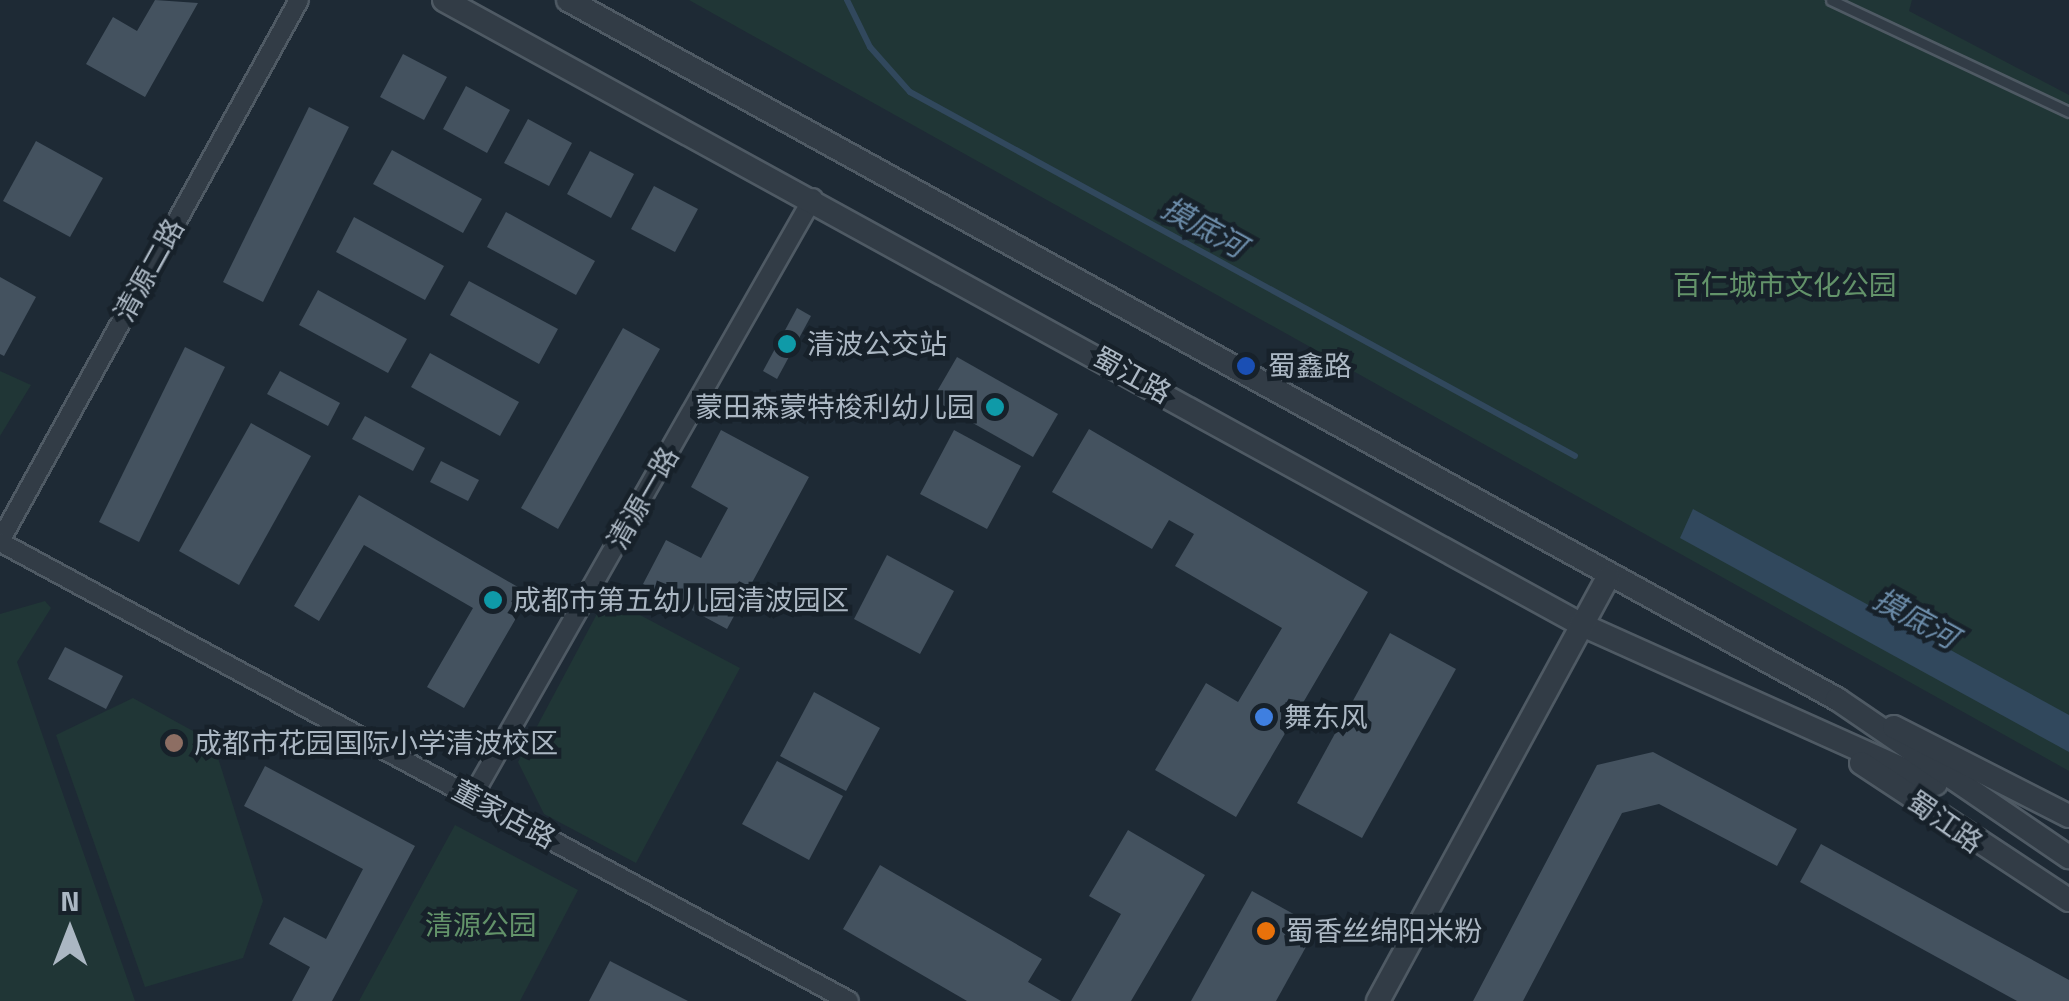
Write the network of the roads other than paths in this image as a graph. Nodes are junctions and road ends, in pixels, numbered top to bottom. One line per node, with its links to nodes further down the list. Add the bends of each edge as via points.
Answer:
1 (298, 0): 7 (street, 清源二路)
2 (444, 0): 6 (street, 蜀江路)
3 (568, 0): 8 (street, 蜀江路)
4 (1830, 0): 5 (lane)
5 (2069, 112)
6 (813, 198): 9 (street, 蜀江路); 12 (street, 清源一路)
7 (0, 541): 12 (street, 董家店路)
8 (1608, 578): 9 (street); 10 (street, 蜀江路)
9 (1580, 624): 11 (street, 蜀江路); 18 (street)
10 (1837, 699): 13 (street, 蜀江路); 14 (street, 蜀江路)
11 (1826, 738): 13 (street, 蜀江路); 16 (street, 蜀江路)
12 (472, 797): 17 (street, 董家店路)
13 (1972, 799): 15 (street, 蜀江路)
14 (2069, 816)
15 (2069, 857)
16 (2069, 900)
17 (849, 1001)
18 (1378, 1001)

